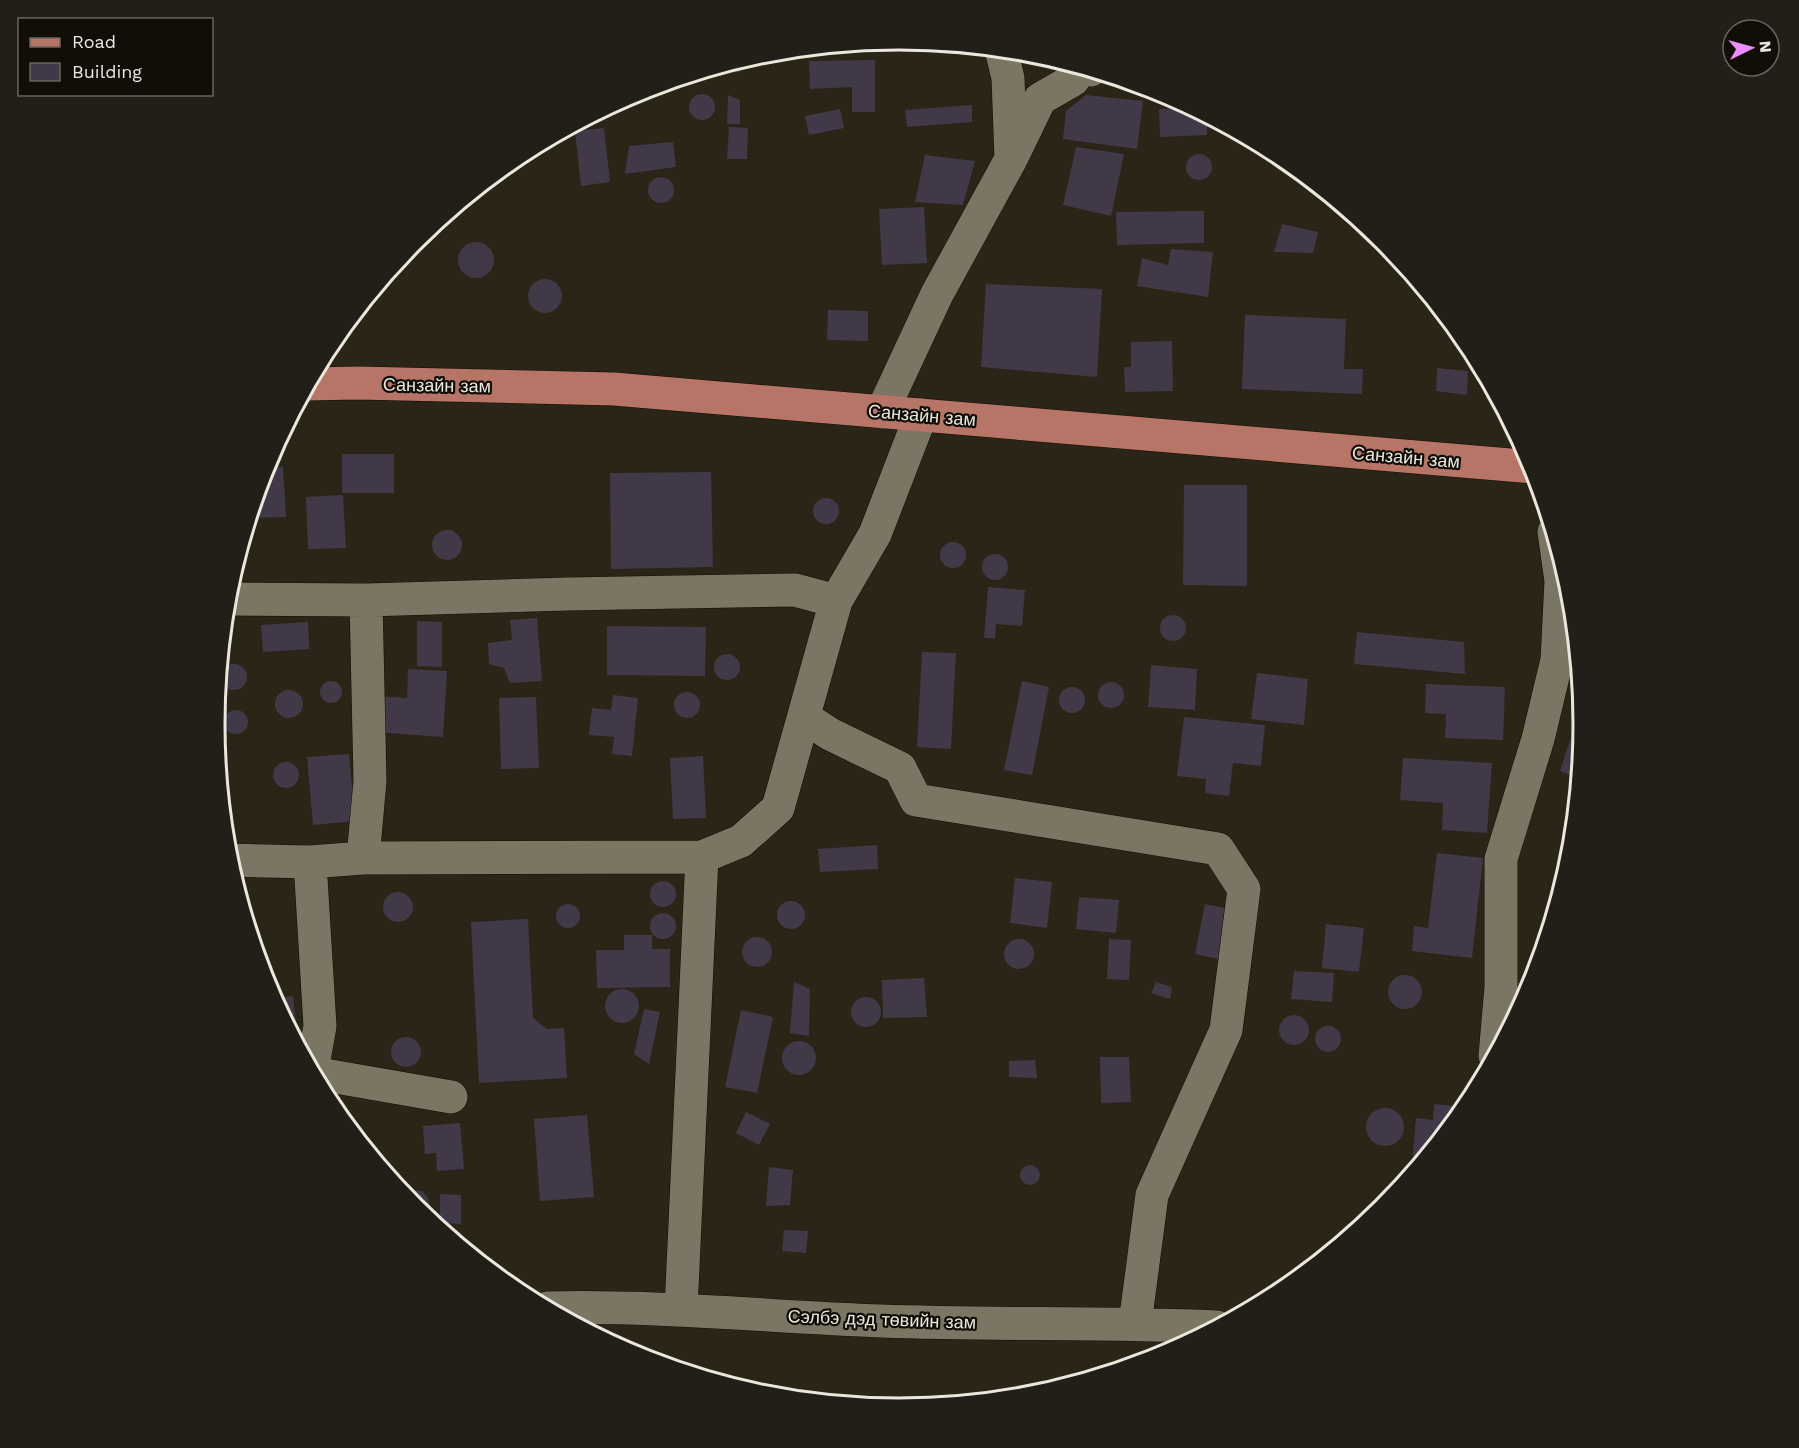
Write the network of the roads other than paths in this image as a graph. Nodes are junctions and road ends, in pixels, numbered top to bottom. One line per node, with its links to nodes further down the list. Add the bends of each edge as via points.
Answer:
1 (1003, 57): 3 (street, via 1008,78)
2 (1079, 74): 3 (street, via 1040,99)
3 (1011, 159): 5 (street, via 937,294)
4 (317, 384): 5 (main road, Санзайн зам, via 614,389)
5 (882, 412): 6 (main road, Санзайн зам)
6 (921, 415): 7 (main road, Санзайн зам); 11 (street, via 875,534)
7 (1523, 466)
8 (1561, 590): 17 (street, via 1557,660 1538,739 1501,859 1501,987)
9 (237, 599): 10 (street)
10 (366, 600): 11 (street, via 795,590); 14 (street, via 370,780)
11 (836, 602): 12 (street)
12 (804, 717): 13 (street, via 778,808 741,841); 23 (street, via 900,768 916,800 1218,849 1244,889 1226,1030 1152,1195)
13 (702, 857): 14 (street); 22 (street)
14 (363, 858): 16 (street)
15 (239, 860): 16 (street)
16 (310, 862): 18 (street, via 320,1026)
17 (1497, 1036)
18 (314, 1059)
19 (323, 1074): 20 (street)
20 (451, 1097)
21 (562, 1308): 22 (street, Сэлбэ дэд төвийн зам)
22 (681, 1310): 23 (street, Сэлбэ дэд төвийн зам, via 879,1321)
23 (1135, 1324): 24 (street, Сэлбэ дэд төвийн зам)
24 (1203, 1326)

